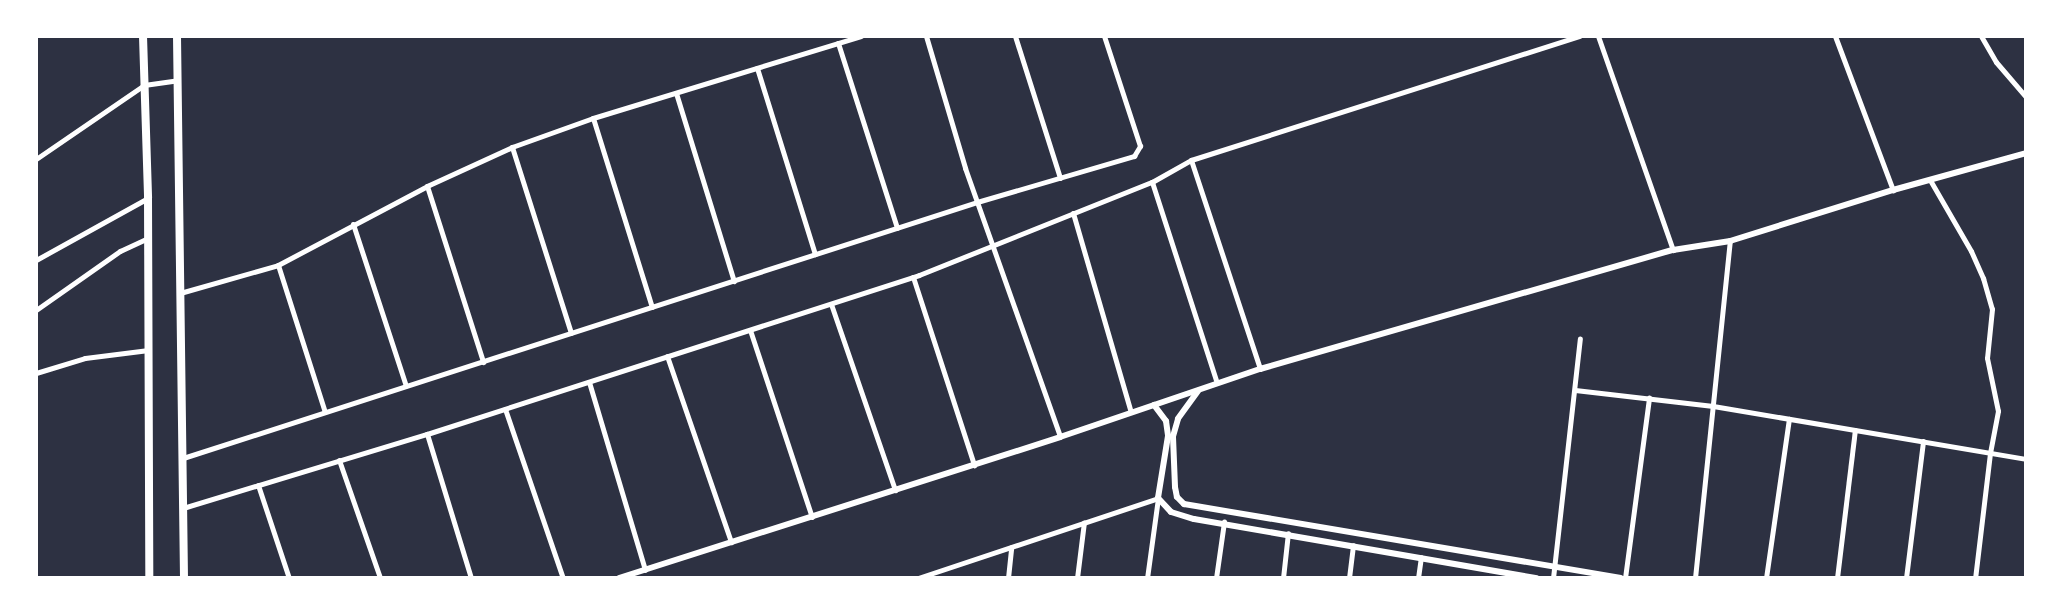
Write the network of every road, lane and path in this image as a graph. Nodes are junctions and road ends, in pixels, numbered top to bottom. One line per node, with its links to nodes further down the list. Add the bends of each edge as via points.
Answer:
1 (143, 36): 15 (highway)
2 (177, 36): 14 (highway)
3 (861, 36): 11 (street)
4 (926, 36): 29 (street)
5 (1015, 36): 23 (street)
6 (1104, 36): 23 (street, via 1139,152)
7 (1580, 36): 22 (street)
8 (1598, 36): 36 (street)
9 (1835, 36): 27 (street)
10 (1982, 36): 17 (street, via 1996,62)
11 (845, 38): 12 (street)
12 (838, 43): 13 (street); 32 (street)
13 (757, 68): 16 (street); 37 (street)
14 (178, 80): 15 (street); 42 (highway)
15 (144, 85): 21 (street); 28 (highway)
16 (676, 93): 18 (street); 41 (street)
17 (2026, 97)
18 (593, 118): 19 (street); 44 (street)
19 (512, 147): 26 (street); 47 (street)
20 (2026, 153): 24 (street)
21 (36, 159)
22 (1191, 160): 25 (street); 52 (street)
23 (1060, 178): 29 (street)
24 (1930, 180): 27 (street); 70 (street, via 1971,251 1992,309 1987,358 1998,411)
25 (1152, 182): 30 (street); 55 (street)
26 (427, 186): 31 (street); 51 (street)
27 (1893, 190): 34 (street)
28 (148, 198): 33 (highway); 38 (street)
29 (977, 202): 32 (street); 35 (street)
30 (1073, 213): 35 (street); 64 (street)
31 (353, 224): 39 (street); 56 (street)
32 (897, 228): 37 (street)
33 (148, 238): 45 (street, via 120,251); 49 (highway)
34 (1730, 241): 36 (street); 61 (street)
35 (992, 246): 40 (street); 68 (street)
36 (1673, 250): 52 (street)
37 (815, 254): 41 (street)
38 (36, 260)
39 (278, 265): 42 (street); 63 (street)
40 (913, 277): 43 (street); 74 (street)
41 (734, 280): 44 (street)
42 (180, 293): 71 (highway)
43 (831, 304): 46 (street); 76 (street)
44 (652, 307): 47 (street)
45 (36, 310)
46 (750, 330): 50 (street); 79 (street)
47 (571, 333): 51 (street)
48 (1580, 339): 58 (street)
49 (148, 350): 53 (street, via 85,358); 91 (highway)
50 (667, 356): 54 (street); 83 (street)
51 (483, 362): 56 (street)
52 (1260, 369): 55 (street)
53 (36, 373)
54 (589, 382): 62 (street); 88 (street)
55 (1217, 383): 57 (street)
56 (406, 386): 63 (street)
57 (1198, 390): 60 (street); 87 (street, via 1178,419 1173,437 1175,487 1184,504)
58 (1575, 390): 59 (street); 87 (street)
59 (1649, 398): 61 (street); 110 (street)
60 (1154, 405): 64 (street); 77 (street, via 1166,421 1168,436)
61 (1713, 406): 65 (street); 111 (street)
62 (505, 409): 67 (street); 96 (street)
63 (325, 412): 71 (street)
64 (1131, 412): 68 (street)
65 (1790, 419): 66 (street); 112 (street)
66 (1855, 430): 69 (street); 113 (street)
67 (427, 434): 73 (street); 95 (street)
68 (1060, 437): 74 (street)
69 (1923, 441): 70 (street); 114 (street)
70 (1990, 453): 72 (street); 115 (street)
71 (183, 458): 78 (highway)
72 (2026, 459)
73 (339, 460): 75 (street); 94 (street)
74 (974, 465): 76 (street)
75 (258, 485): 78 (street); 93 (street)
76 (895, 490): 79 (street)
77 (1158, 498): 80 (street); 81 (street, via 1171,512); 102 (street)
78 (183, 508): 92 (highway)
79 (812, 517): 83 (street)
80 (1084, 522): 85 (street); 101 (street)
81 (1224, 522): 82 (street); 103 (street)
82 (1288, 533): 84 (street); 104 (street)
83 (731, 542): 88 (street)
84 (1353, 545): 86 (street); 105 (street)
85 (1011, 547): 90 (street); 100 (street)
86 (1421, 557): 89 (street); 106 (street)
87 (1555, 568): 109 (street); 110 (street)
88 (645, 570): 97 (street)
89 (1488, 570): 107 (street); 108 (street)
90 (939, 571): 98 (street); 99 (street)
91 (149, 578)
92 (184, 578)
93 (289, 578)
94 (380, 578)
95 (471, 578)
96 (563, 578)
97 (619, 578)
98 (918, 578)
99 (939, 578)
100 (1008, 578)
101 (1077, 578)
102 (1147, 578)
103 (1216, 578)
104 (1283, 578)
105 (1349, 578)
106 (1418, 578)
107 (1487, 578)
108 (1537, 578)
109 (1553, 578)
110 (1623, 578)
111 (1695, 578)
112 (1766, 578)
113 (1837, 578)
114 (1906, 578)
115 (1975, 578)

